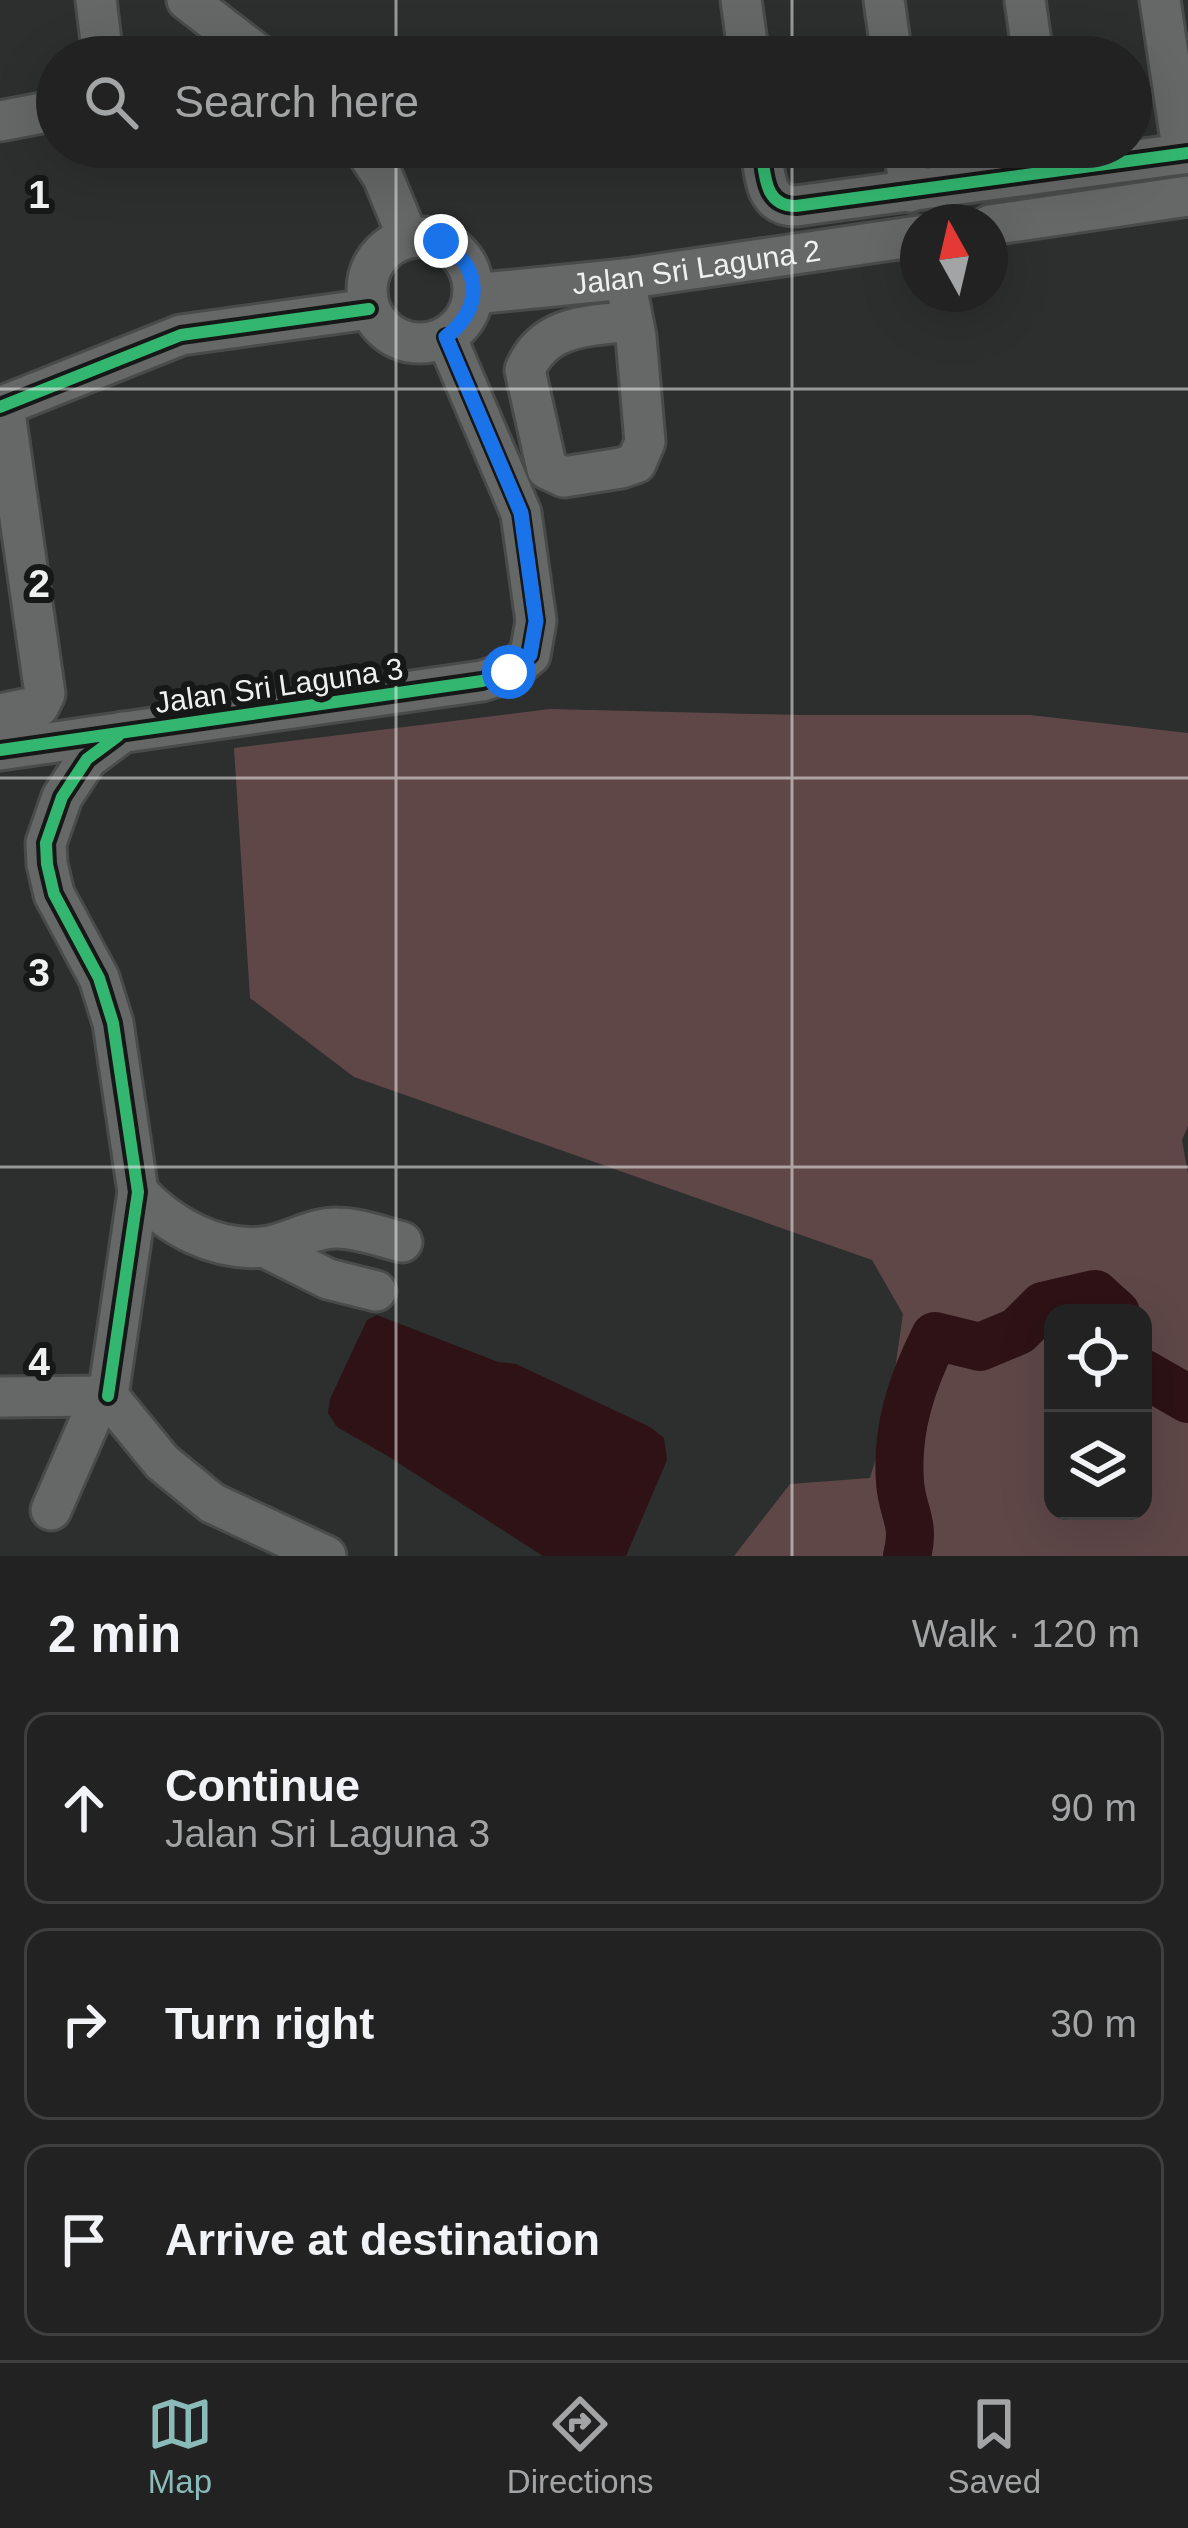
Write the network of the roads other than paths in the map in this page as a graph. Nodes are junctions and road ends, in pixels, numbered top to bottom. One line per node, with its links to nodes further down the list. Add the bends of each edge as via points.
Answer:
1 (95, 0): 7 (street)
2 (187, 0): 8 (street)
3 (741, 0): 9 (street)
4 (884, 0): 10 (street)
5 (1025, 0): 11 (street)
6 (1160, 0): 14 (street)
7 (100, 36)
8 (234, 36)
9 (746, 36)
10 (889, 36)
11 (1030, 36)
12 (36, 114): 13 (street)
13 (0, 121)
14 (1186, 153): 15 (street)
15 (1152, 155)
16 (377, 168): 23 (street)
17 (764, 168): 20 (street, via 782,206)
18 (907, 168): 20 (street)
19 (1013, 168): 20 (street)
20 (910, 192)
21 (1188, 196): 22 (street)
22 (1008, 222)
23 (408, 238): 26 (street, via 455,250); 27 (street, via 377,257 368,273)
24 (900, 239): 25 (street, Jalan Sri Laguna 2)
25 (625, 279): 26 (street, Jalan Sri Laguna 2); 28 (street)
26 (473, 294): 29 (street, via 460,326)
27 (370, 309): 29 (street, via 379,325 410,343); 30 (street, via 182,335)
28 (633, 321)
29 (446, 337): 33 (street, Jalan Sri Laguna 3, via 521,513 536,621 530,655 482,681)
30 (2, 407): 31 (street)
31 (13, 557): 32 (street, via 45,694 39,706)
32 (0, 714)
33 (123, 732): 34 (street); 35 (street, Jalan Sri Laguna 3, via 87,759 46,843 54,894 113,1023)
34 (0, 750)
35 (138, 1192): 37 (street, via 190,1232 227,1246); 40 (street, Jalan Sri Laguna 3)
36 (402, 1242): 37 (street, via 335,1227)
37 (264, 1246): 38 (street, via 328,1279)
38 (376, 1291)
39 (0, 1397): 40 (street)
40 (104, 1397): 41 (street, Jalan Sri Laguna 3); 42 (street, via 212,1503)
41 (51, 1510)
42 (326, 1556)

